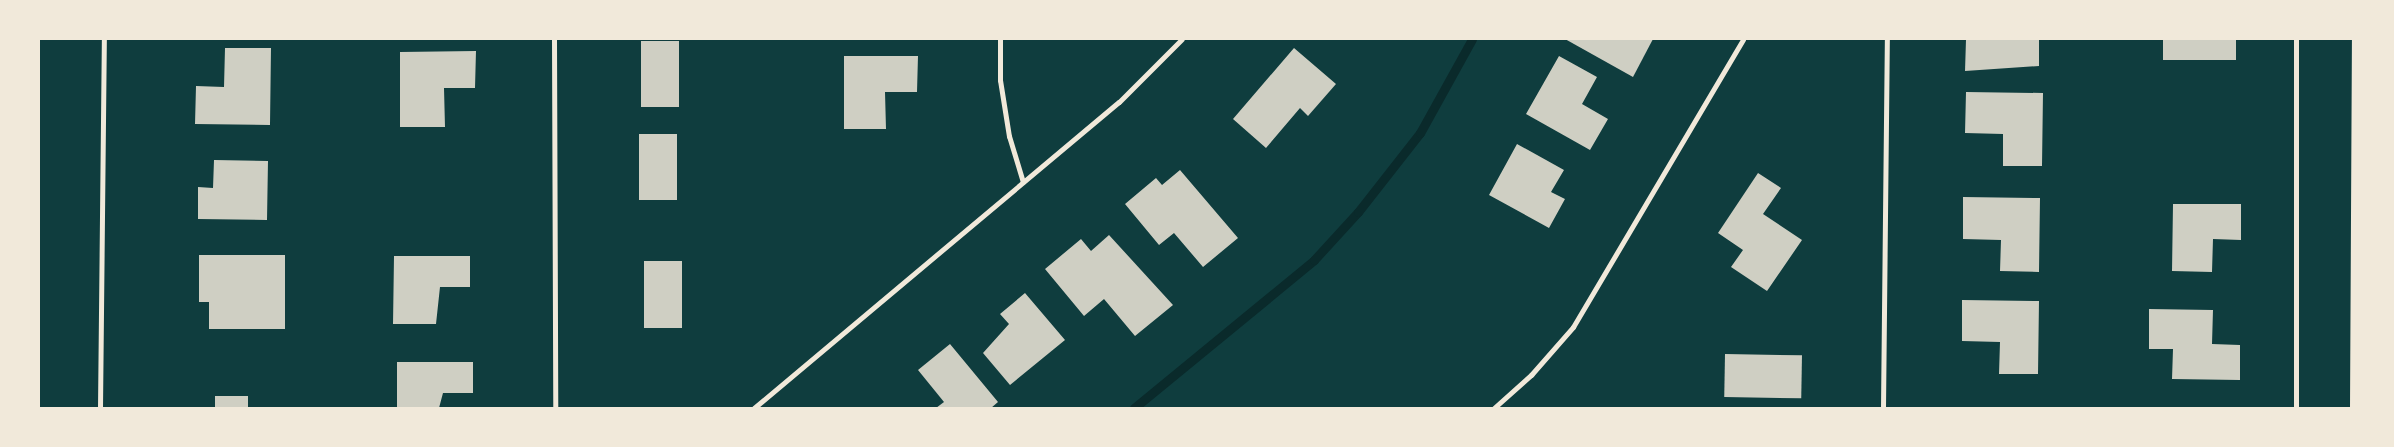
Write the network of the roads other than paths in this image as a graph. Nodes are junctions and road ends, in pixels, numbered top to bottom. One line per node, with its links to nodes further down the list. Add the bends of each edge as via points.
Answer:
1 (104, 39): 10 (street)
2 (554, 39): 11 (street)
3 (1000, 39): 9 (street, via 1000,80 1009,136)
4 (1182, 39): 9 (street, via 1119,102)
5 (1743, 39): 13 (street, via 1573,327 1531,375)
6 (1887, 39): 14 (street)
7 (2296, 39): 15 (street)
8 (2354, 39): 16 (street)
9 (1023, 182): 12 (street)
10 (100, 408)
11 (555, 408)
12 (754, 408)
13 (1494, 408)
14 (1882, 408)
15 (2296, 408)
16 (2352, 408)

